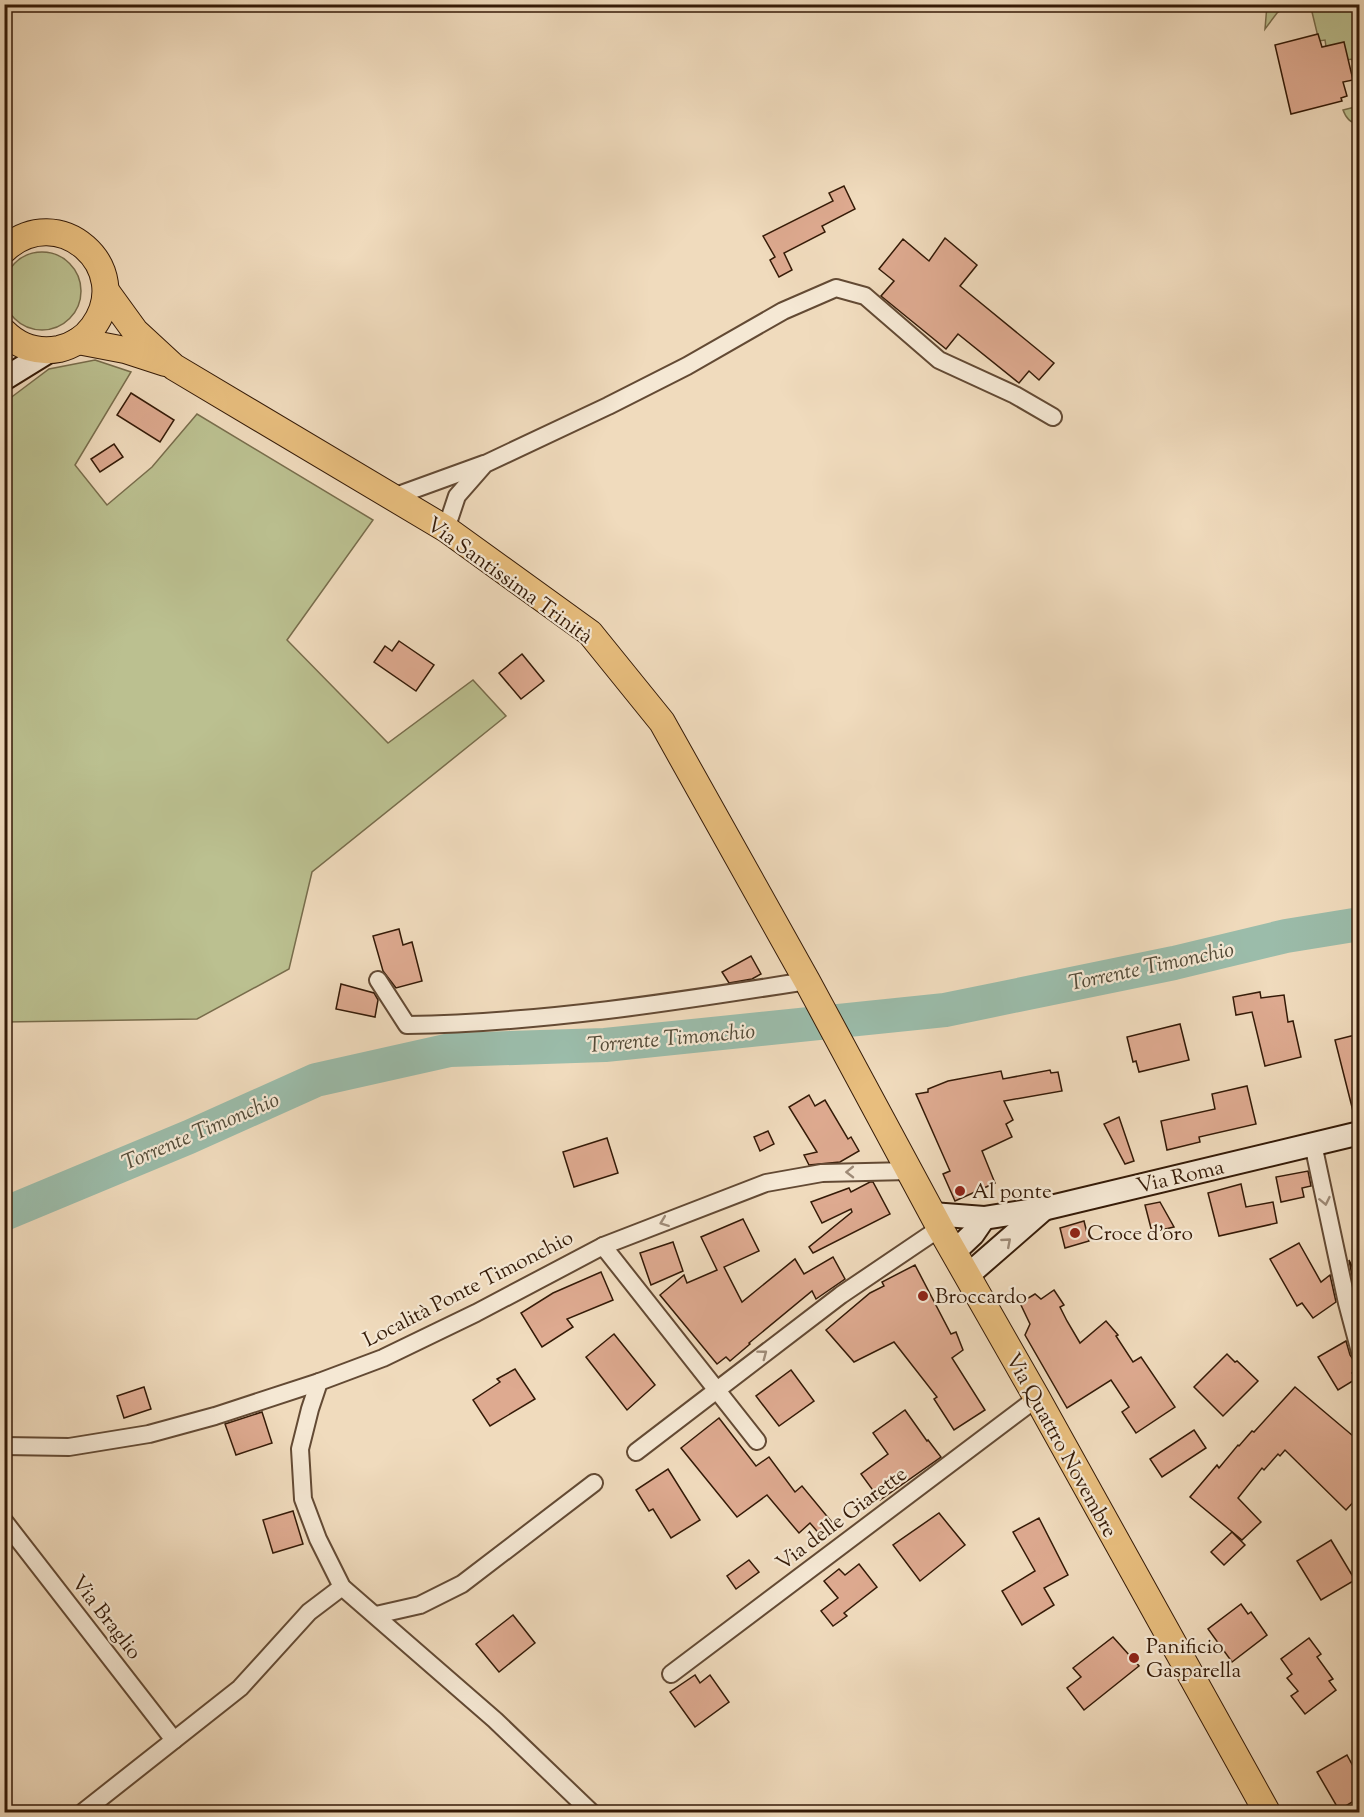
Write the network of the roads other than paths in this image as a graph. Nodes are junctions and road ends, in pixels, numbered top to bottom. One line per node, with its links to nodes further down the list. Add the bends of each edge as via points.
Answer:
1 (7, 244): 2 (main road, Via Santissima Trinità, via 48,231 66,235 82,243 95,257)
2 (106, 291): 4 (main road, Via Santissima Trinità, via 98,320); 6 (main road, Via Santissima Trinità, via 135,331)
3 (4, 332): 5 (main road, Via Santissima Trinità, via 36,350)
4 (78, 341): 5 (main road, Via Santissima Trinità); 6 (main road, Via Santissima Trinità, via 125,350)
5 (51, 350): 7 (street)
6 (174, 366): 10 (main road, Via Santissima Trinità)
7 (4, 379)
8 (1053, 417): 9 (street, via 939,360 865,296 836,288 783,311 608,406)
9 (485, 464): 10 (street); 11 (street, via 457,496)
10 (393, 497): 11 (main road, Via Santissima Trinità)
11 (446, 529): 13 (main road, Via Santissima Trinità, via 590,633 662,722)
12 (378, 980): 13 (street, via 407,1025 637,1007)
13 (808, 984): 14 (main road, Via Santissima Trinità)
14 (858, 1076): 17 (main road, Via Quattro Novembre)
15 (1359, 1133): 16 (street, Via Roma)
16 (1313, 1144): 18 (street, Via Roma); 24 (street, one-way to 24)
17 (909, 1171): 20 (main road, Via Quattro Novembre); 21 (street, Località Ponte Timonchio, one-way to 21, via 822,1173 765,1183)
18 (1047, 1208): 19 (street, Via Roma); 23 (street, Via Roma, one-way to 18)
19 (984, 1218): 20 (street, Via Roma); 22 (street)
20 (936, 1221): 22 (main road, Via Quattro Novembre); 26 (street, one-way to 20)
21 (603, 1246): 25 (street, Località Ponte Timonchio, via 383,1358); 26 (street, Località Ponte Timonchio)
22 (954, 1252): 23 (main road, Via Quattro Novembre)
23 (967, 1276): 27 (main road, Via Quattro Novembre)
24 (1359, 1352)
25 (320, 1382): 29 (street, Località Ponte Timonchio, via 149,1434 69,1447); 33 (street, via 300,1449 303,1499)
26 (717, 1389): 28 (street, Località Ponte Timonchio); 30 (street)
27 (1037, 1398): 35 (street, Via delle Giarette); 39 (main road, Via Quattro Novembre)
28 (756, 1441)
29 (4, 1446)
30 (636, 1452)
31 (594, 1483): 34 (street, via 462,1584 420,1605)
32 (4, 1521): 36 (street, Via Braglio)
33 (342, 1587): 34 (street); 36 (street, via 309,1612 240,1688)
34 (376, 1615): 38 (street)
35 (671, 1674)
36 (174, 1740): 37 (street)
37 (83, 1812)
38 (591, 1812)
39 (1267, 1812)

